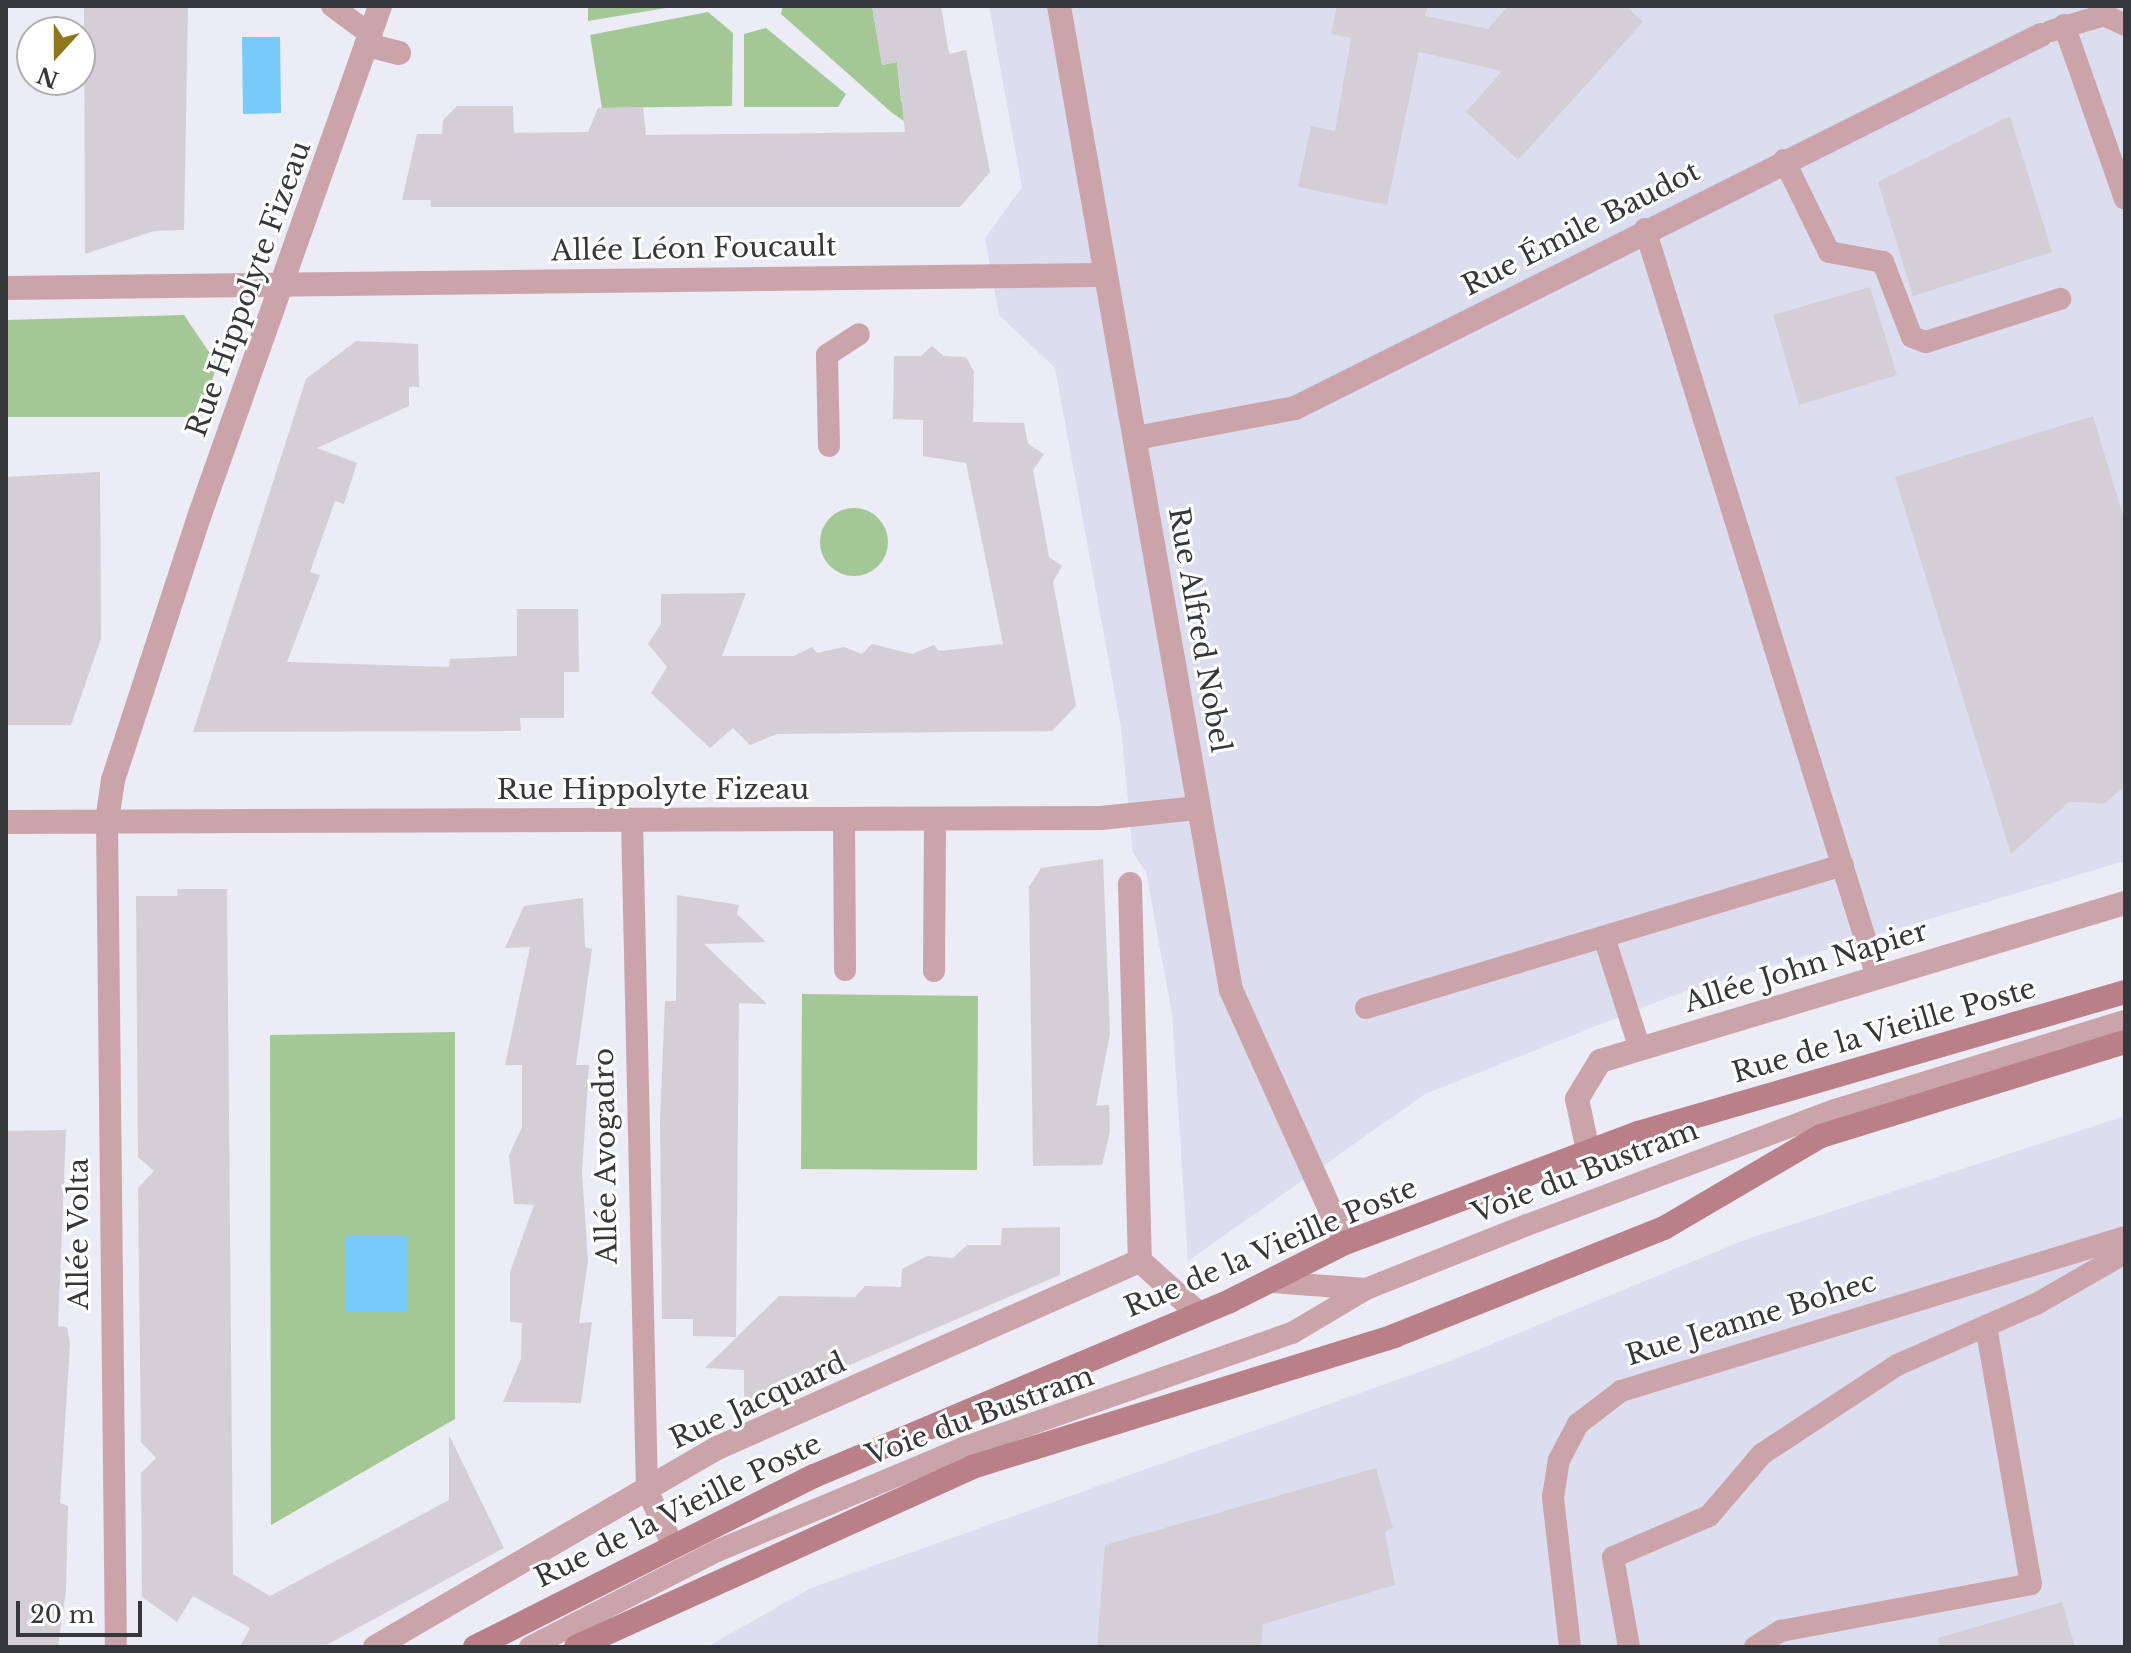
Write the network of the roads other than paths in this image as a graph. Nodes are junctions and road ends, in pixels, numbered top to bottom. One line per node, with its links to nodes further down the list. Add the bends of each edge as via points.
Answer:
1 (332, 6): 7 (lane)
2 (380, 6): 7 (street, Rue Hippolyte Fizeau)
3 (1059, 6): 12 (street, Rue Alfred Nobel)
4 (2064, 25): 5 (lane, via 2104,15); 6 (lane); 10 (lane)
5 (2125, 25)
6 (2041, 35): 9 (street, Rue Émile Baudot)
7 (369, 40): 8 (street); 13 (street, Rue Hippolyte Fizeau)
8 (399, 53)
9 (1784, 160): 11 (street, Rue Émile Baudot); 15 (lane, via 1829,252 1883,262 1912,337 1926,342)
10 (2125, 199)
11 (1645, 229): 17 (street, Rue Émile Baudot, via 1295,408); 25 (lane)
12 (1103, 275): 13 (street, Allée Léon Foucault); 17 (street, Rue Alfred Nobel)
13 (285, 283): 14 (street, Allée Léon Foucault); 23 (street, Rue Hippolyte Fizeau, via 186,557 113,780)
14 (6, 288)
15 (2060, 299)
16 (859, 334): 18 (lane, via 827,355)
17 (1136, 438): 19 (street, Rue Alfred Nobel)
18 (829, 446)
19 (1198, 808): 20 (street, Rue Hippolyte Fizeau, via 1101,818); 41 (street, Rue Alfred Nobel, via 1231,990)
20 (935, 818): 21 (street, Rue Hippolyte Fizeau); 30 (lane)
21 (844, 819): 22 (street, Rue Hippolyte Fizeau); 29 (lane)
22 (632, 820): 23 (street, Rue Hippolyte Fizeau); 48 (lane, Allée Avogadro)
23 (107, 821): 24 (street, Rue Hippolyte Fizeau); 52 (lane, Allée Volta)
24 (6, 822)
25 (1843, 865): 28 (lane); 31 (lane)
26 (1130, 884): 43 (street)
27 (2125, 903): 31 (street, Allée John Napier)
28 (1604, 937): 33 (lane); 36 (lane)
29 (845, 970)
30 (934, 971)
31 (1877, 977): 36 (street, Allée John Napier)
32 (2125, 992): 39 (main road, Rue de la Vieille Poste)
33 (1366, 1008)
34 (2125, 1021): 38 (lane, Voie du Bustram)
35 (2125, 1042): 37 (main road)
36 (1640, 1049): 39 (street, Allée John Napier, via 1600,1061 1580,1085 1577,1114)
37 (1821, 1136): 38 (lane, Voie du Bustram); 55 (main road, via 1664,1228 1394,1336 972,1467)
38 (1736, 1146): 45 (lane, Voie du Bustram)
39 (1588, 1151): 41 (main road, Rue de la Vieille Poste)
40 (2125, 1237): 56 (lane, Rue Jeanne Bohec, via 1621,1391 1578,1424 1559,1460 1553,1497)
41 (1345, 1243): 44 (main road, Rue de la Vieille Poste)
42 (2125, 1253): 47 (lane)
43 (1140, 1261): 46 (street); 48 (street, Rue Jacquard, via 715,1449)
44 (1272, 1282): 45 (lane, Voie du Bustram); 46 (main road, Rue de la Vieille Poste)
45 (1366, 1289): 51 (lane, Voie du Bustram, via 1292,1333 963,1448 717,1551)
46 (1199, 1314): 49 (main road, Rue de la Vieille Poste, via 814,1476)
47 (1986, 1326): 57 (lane, via 1897,1365 1762,1454 1709,1516 1613,1557); 58 (lane, via 2031,1584 1781,1631)
48 (647, 1490): 49 (lane); 53 (street, Rue Jacquard)
49 (673, 1546): 50 (main road, Rue de la Vieille Poste)
50 (522, 1621): 51 (lane); 54 (main road, Rue de la Vieille Poste)
51 (534, 1646)
52 (116, 1647)
53 (375, 1647)
54 (475, 1647)
55 (576, 1647)
56 (1570, 1647)
57 (1629, 1647)
58 (1755, 1647)

